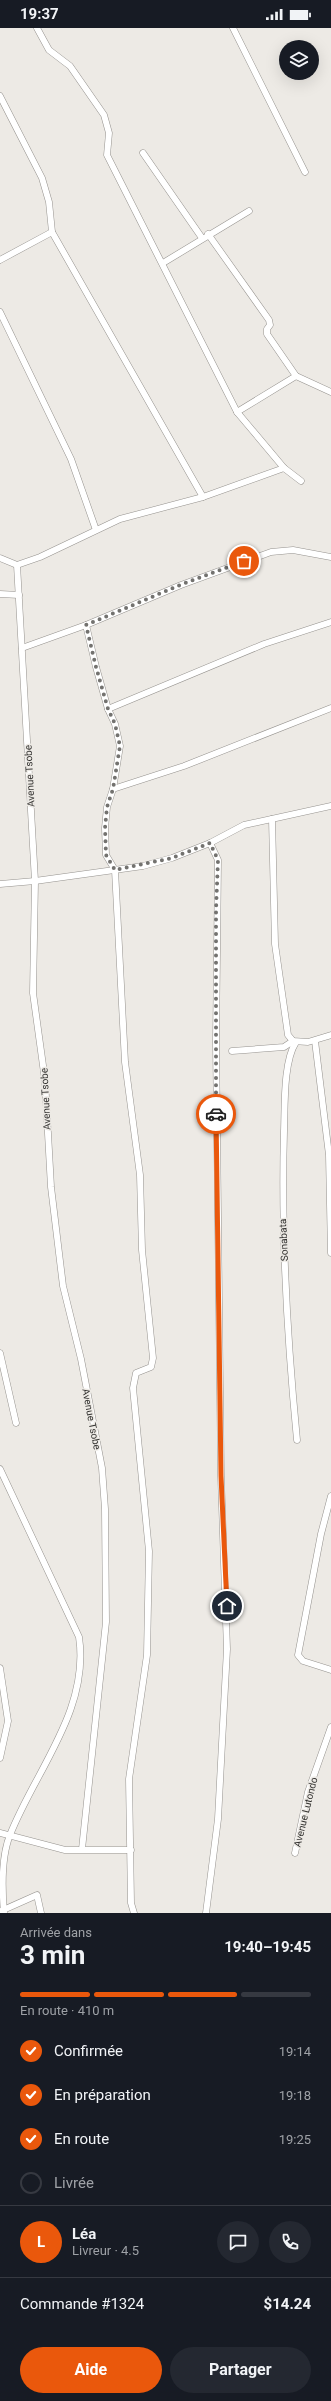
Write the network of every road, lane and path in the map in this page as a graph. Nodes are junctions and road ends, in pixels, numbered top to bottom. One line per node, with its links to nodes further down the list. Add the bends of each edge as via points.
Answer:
1 (37, 28): 11 (street, via 49,50 70,66 104,115 109,133 107,155)
2 (233, 28): 5 (street)
3 (0, 96): 7 (street, via 42,178 49,202)
4 (143, 153): 9 (street)
5 (305, 172)
6 (249, 211): 8 (street)
7 (52, 232): 10 (street); 18 (street)
8 (208, 234): 9 (street); 13 (street, via 269,320 267,334)
9 (202, 238): 11 (street)
10 (0, 260)
11 (163, 263): 15 (street)
12 (0, 312): 19 (street, via 72,459)
13 (296, 376): 14 (street); 15 (street)
14 (331, 392)
15 (237, 412): 16 (street)
16 (284, 468): 17 (street); 18 (street)
17 (301, 481)
18 (204, 497): 19 (street, via 120,519)
19 (96, 530): 22 (street, via 40,557)
20 (331, 557): 26 (street, via 293,550 271,552 180,585)
21 (0, 558): 22 (street)
22 (17, 564): 24 (street, Avenue Tsobe)
23 (0, 594): 24 (street)
24 (19, 595): 27 (street, Avenue Tsobe)
25 (331, 622): 29 (street, via 264,644)
26 (86, 625): 27 (street); 29 (street)
27 (22, 648): 35 (street, Avenue Tsobe)
28 (331, 708): 30 (street, via 184,766)
29 (108, 709): 30 (street, via 115,724 120,746)
30 (113, 789): 34 (street, via 107,807 106,855)
31 (331, 806): 32 (street)
32 (272, 819): 33 (street, via 244,825); 39 (street, via 275,944 288,1035)
33 (210, 843): 34 (street, via 172,858); 59 (street, via 218,860 216,1112 221,1476 227,1649 218,1819)
34 (115, 870): 35 (street); 54 (street, via 124,1055 140,1175 142,1250 153,1358 151,1367 136,1373 134,1388 149,1550 147,1655 129,1779)
35 (35, 881): 36 (street); 53 (street, Avenue Tsobe, via 33,993 45,1080 48,1153 58,1251 104,1485 106,1622)
36 (0, 884)
37 (331, 1035): 38 (street)
38 (315, 1041): 39 (street); 41 (street, via 329,1155)
39 (295, 1042): 40 (street, via 284,1047); 44 (street, Sonabata, via 290,1054 285,1106 281,1207 288,1340)
40 (232, 1051)
41 (331, 1253)
42 (0, 1353): 43 (street)
43 (16, 1423)
44 (297, 1440)
45 (0, 1469): 52 (street, via 79,1637 81,1656 79,1678 61,1733)
46 (331, 1496): 48 (street, via 321,1534 298,1655 303,1661)
47 (0, 1668): 50 (street, via 8,1721)
48 (331, 1670)
49 (331, 1727): 55 (street, Avenue Lutondo, via 308,1792)
50 (0, 1758)
51 (0, 1834): 52 (street)
52 (10, 1835): 53 (street, via 65,1850); 56 (street, via 4,1860)
53 (82, 1849): 54 (street)
54 (131, 1850): 58 (street, via 131,1903)
55 (295, 1853)
56 (3, 1911): 57 (street, via 36,1895)
57 (41, 1913)
58 (134, 1913)
59 (206, 1913)

